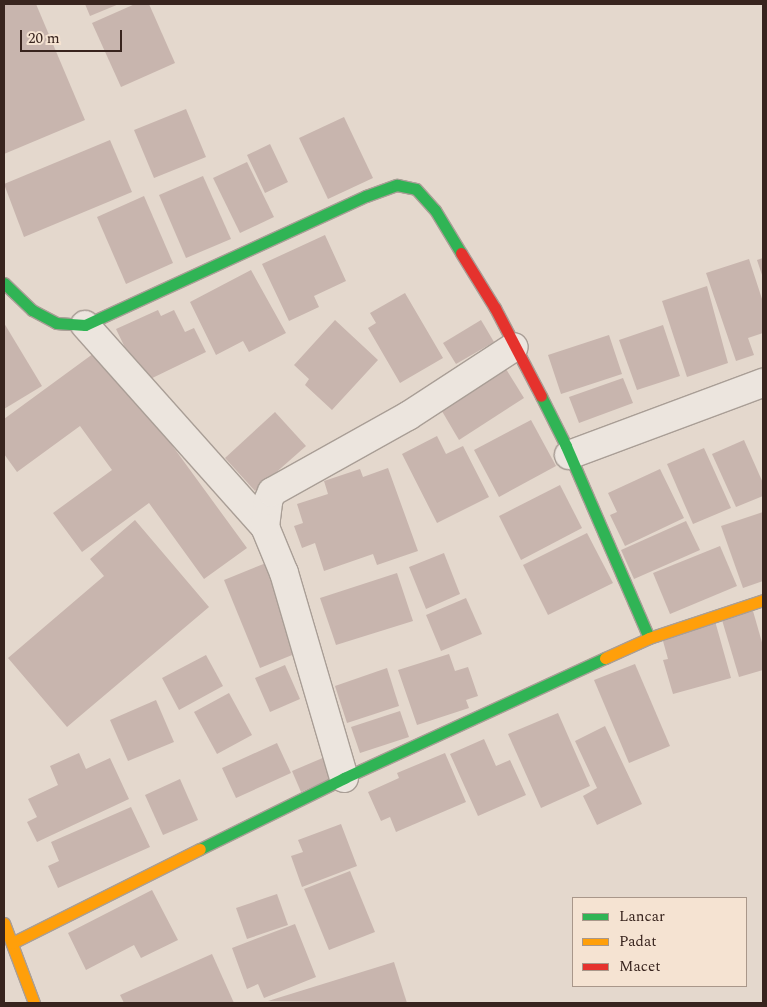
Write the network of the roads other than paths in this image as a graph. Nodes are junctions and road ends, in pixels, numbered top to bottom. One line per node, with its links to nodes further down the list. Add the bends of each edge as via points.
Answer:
1 (4, 284): 2 (street, via 32,310 56,323)
2 (85, 325): 3 (street, via 321,216 397,185 422,193 494,308); 6 (street)
3 (514, 347): 5 (street); 6 (street, via 408,416 272,492)
4 (763, 383): 5 (street)
5 (569, 455): 8 (street)
6 (265, 527): 9 (street, via 284,573)
7 (763, 600): 8 (street)
8 (649, 638): 9 (street)
9 (344, 778): 11 (street)
10 (4, 923): 11 (street)
11 (12, 943): 12 (street)
12 (34, 1003)

